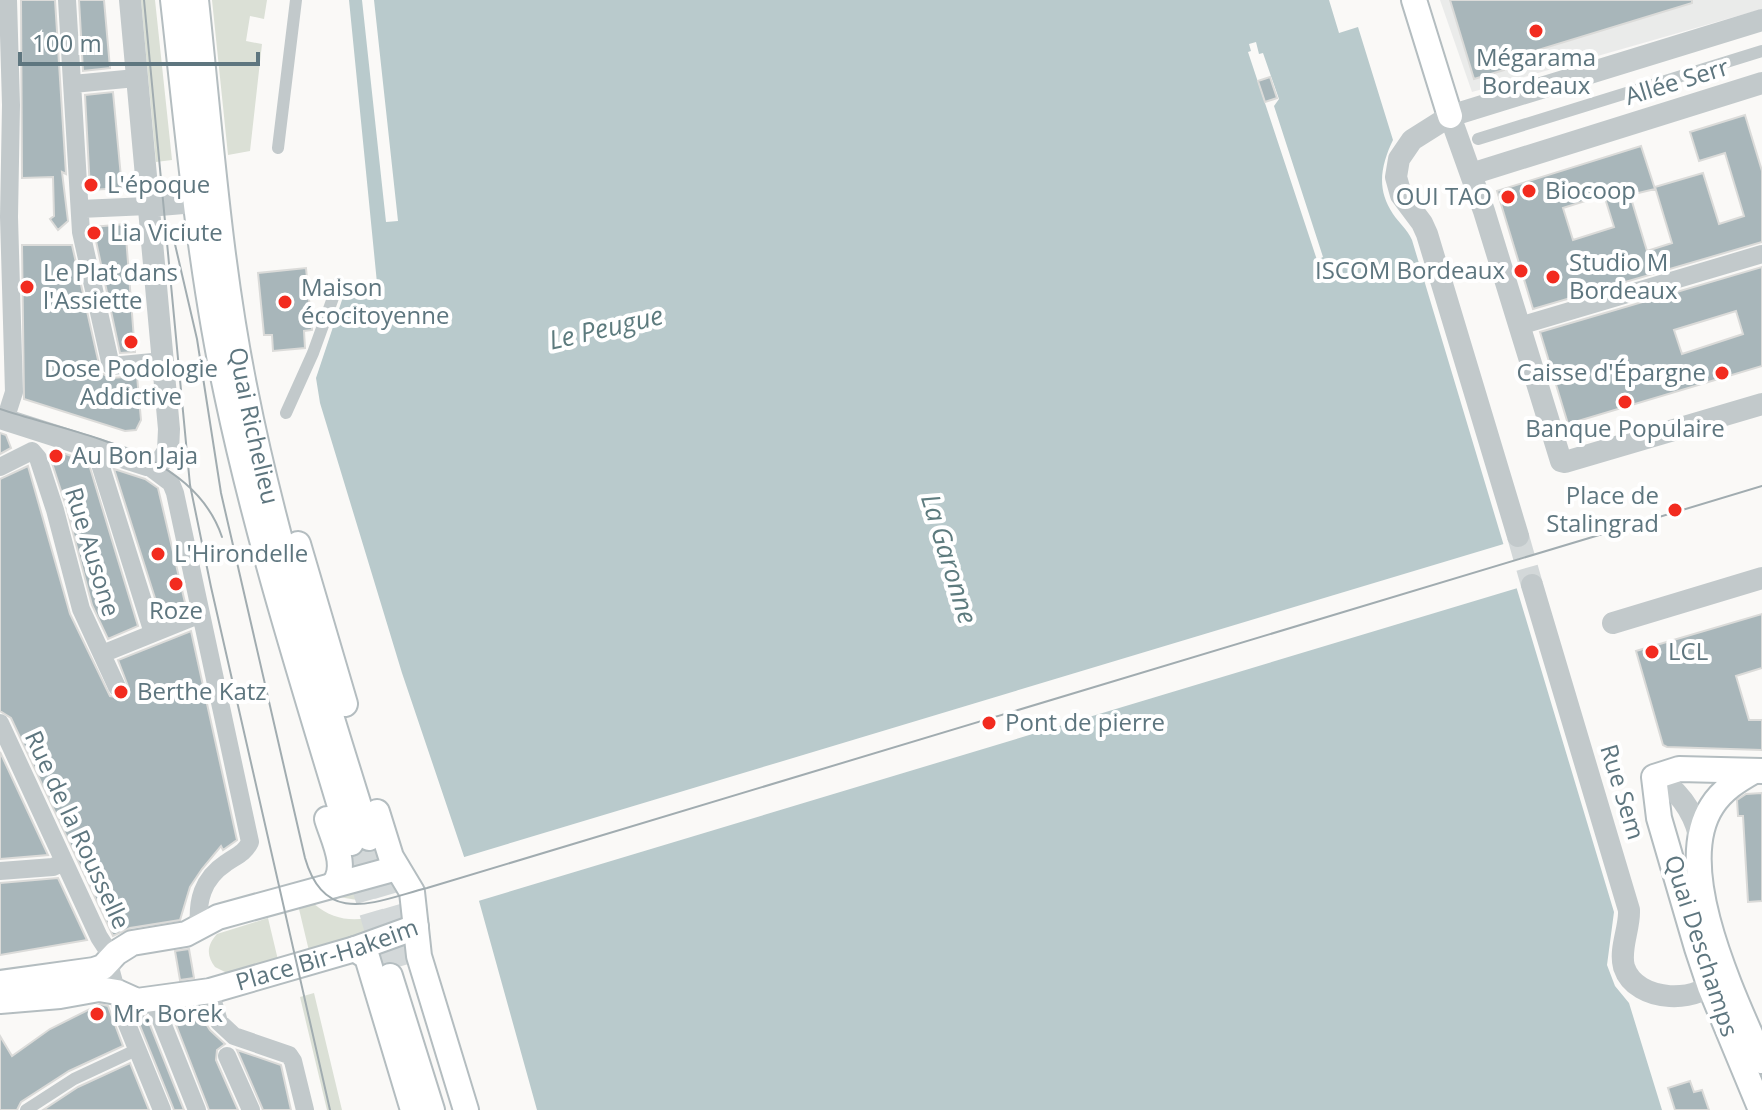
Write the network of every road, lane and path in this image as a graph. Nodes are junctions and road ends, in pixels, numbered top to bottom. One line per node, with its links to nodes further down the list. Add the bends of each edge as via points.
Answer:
1 (8, 0): 21 (street, via 11,105)
2 (67, 0): 12 (street)
3 (130, 0): 11 (street)
4 (173, 0): 18 (main road, Quai Richelieu)
5 (196, 0): 26 (main road, Quai Richelieu)
6 (296, 0): 16 (street)
7 (1414, 0): 14 (main road)
8 (1427, 0): 14 (main road, via 1453,82)
9 (1762, 20): 14 (street, Allée Serr)
10 (1762, 51): 15 (street, Allée Serr)
11 (136, 78): 12 (street); 19 (street)
12 (73, 84): 20 (street)
13 (1762, 85): 17 (street, Allée Serr)
14 (1450, 116): 17 (street); 34 (street, via 1412,140 1399,159 1396,177 1401,195 1427,234)
15 (1478, 139)
16 (278, 148)
17 (1471, 174): 24 (street)
18 (195, 202): 19 (street); 26 (main road, Quai Richelieu)
19 (148, 206): 20 (street); 25 (street)
20 (80, 209): 25 (street, via 83,245 111,366)
21 (4, 217): 29 (street, via 14,392)
22 (1762, 254): 24 (street)
23 (338, 284): 28 (street)
24 (1519, 326): 27 (street, via 1559,458 1565,462)
25 (163, 361): 32 (street, via 168,451 160,463)
26 (236, 391): 46 (main road, Quai Richelieu, via 261,536); 48 (main road, Place Bir-Hakeim, via 284,498); 50 (main road, via 245,532 341,869)
27 (1762, 404)
28 (286, 413)
29 (3, 419): 30 (street)
30 (35, 441): 31 (street); 33 (street); 40 (street, Rue Ausone, via 81,609)
31 (104, 452): 32 (street); 39 (street, via 100,464)
32 (147, 465): 37 (street, via 171,483 175,493)
33 (0, 467)
34 (1518, 536)
35 (1762, 578): 38 (street)
36 (1532, 585): 55 (street, Rue Sem, via 1629,910 1624,966 1637,985 1668,997)
37 (201, 614): 39 (street); 51 (street, via 250,842 205,885 198,902)
38 (1613, 623)
39 (153, 633): 40 (street)
40 (102, 654): 41 (street, Rue Ausone)
41 (117, 687)
42 (0, 723): 47 (street, Rue de la Rousselle)
43 (1758, 771): 44 (main road, via 1679,769); 45 (main road, Quai Deschamps, via 1734,782 1712,805)
44 (1654, 777): 45 (street, via 1689,809); 55 (main road, Quai Deschamps, via 1659,818)
45 (1699, 835): 55 (main road, Quai Deschamps, via 1697,869)
46 (360, 841)
47 (64, 862): 49 (street); 54 (street, Rue de la Rousselle)
48 (397, 868): 50 (main road); 52 (main road, Place Bir-Hakeim, via 412,892)
49 (0, 871)
50 (333, 885): 51 (main road)
51 (199, 927): 54 (main road, via 132,943)
52 (416, 927): 53 (main road, Place Bir-Hakeim); 72 (main road, via 419,956)
53 (355, 949): 57 (main road, Place Bir-Hakeim); 69 (main road, via 367,957)
54 (112, 957): 56 (main road, via 94,970); 58 (street)
55 (1717, 977): 63 (main road, Quai Deschamps, via 1742,1012); 73 (main road, Quai Deschamps)
56 (0, 983)
57 (210, 991): 59 (main road); 61 (street, Place Bir-Hakeim)
58 (117, 992): 59 (main road, via 131,1000); 60 (main road, via 99,989); 62 (street)
59 (153, 1000): 66 (street)
60 (0, 1001)
61 (230, 1045): 67 (street, Place Bir-Hakeim); 68 (street, via 289,1055)
62 (136, 1050): 64 (street, via 74,1079); 65 (street)
63 (1762, 1061)
64 (26, 1110)
65 (162, 1110)
66 (197, 1110)
67 (251, 1110)
68 (305, 1110)
69 (413, 1110)
70 (432, 1110): 71 (main road, via 399,973)
71 (450, 1110)
72 (466, 1110)
73 (1761, 1110)

